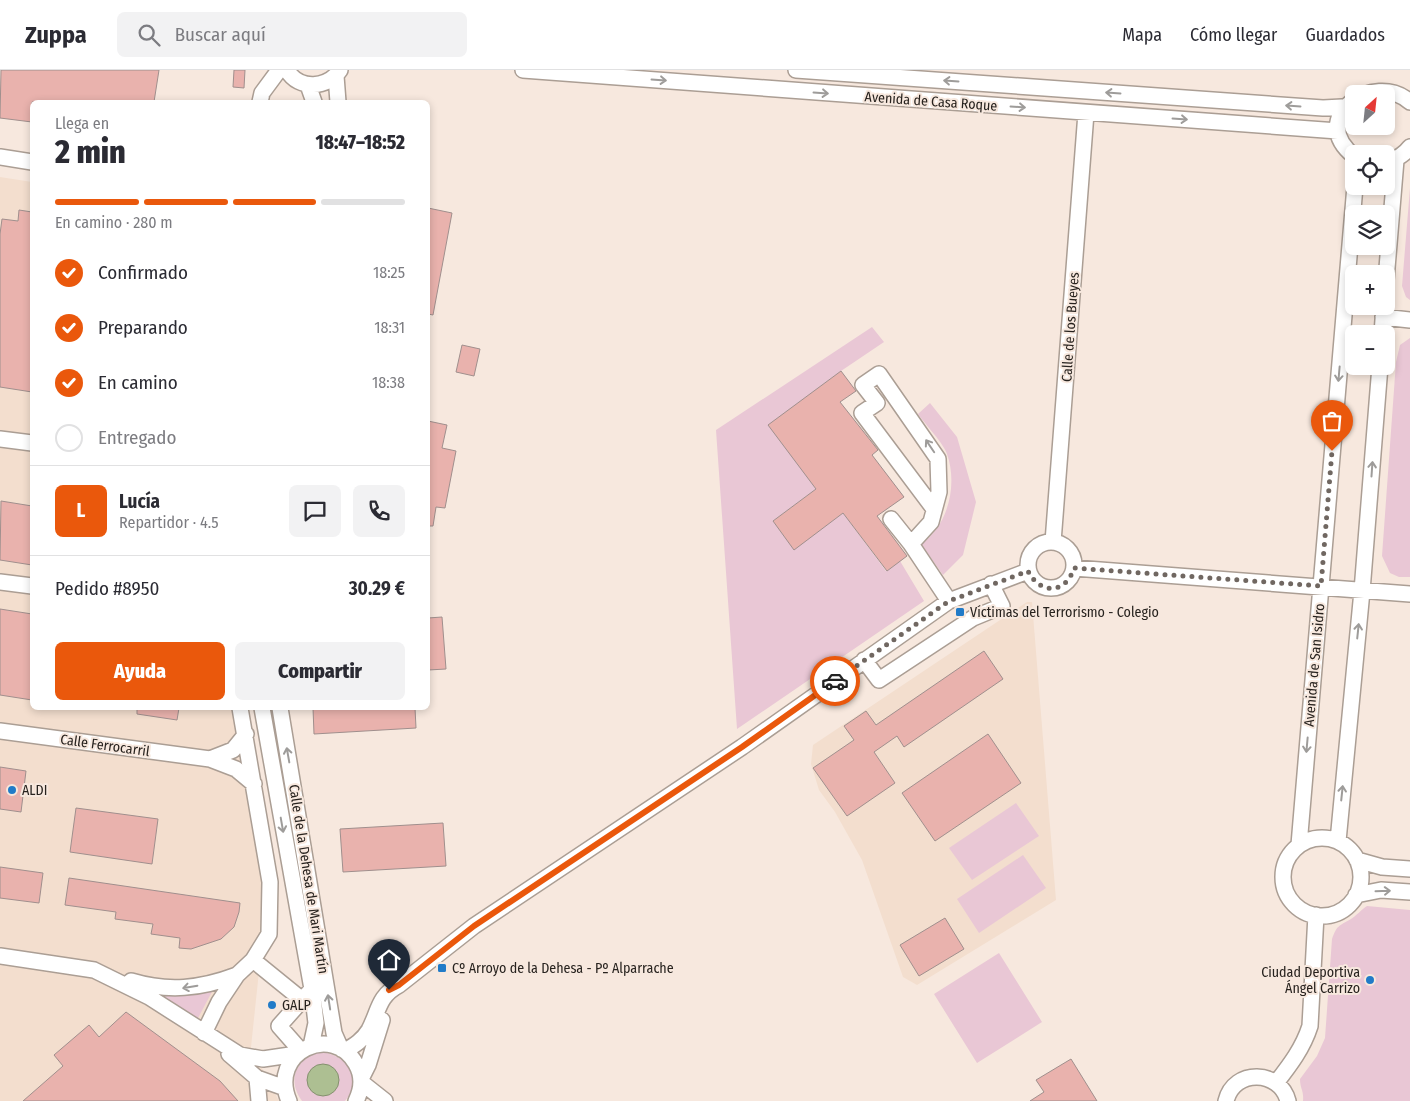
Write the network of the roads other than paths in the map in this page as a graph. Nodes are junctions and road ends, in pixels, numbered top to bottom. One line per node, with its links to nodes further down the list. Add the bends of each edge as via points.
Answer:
1 (279, 70): 7 (street)
2 (287, 70): 6 (street, via 297,81)
3 (523, 70): 12 (street, Avenida de Casa Roque, one-way to 12)
4 (796, 70): 11 (street, Avenida de Casa Roque, one-way to 4)
5 (338, 73): 6 (street, via 328,82); 9 (street)
6 (308, 85): 8 (street)
7 (260, 100)
8 (313, 100)
9 (338, 100)
10 (1410, 102): 11 (street, via 1395,89 1371,85 1359,89)
11 (1342, 107): 13 (street)
12 (1086, 113): 13 (street, Avenida de Casa Roque, one-way to 13); 29 (street, Calle de los Bueyes)
13 (1338, 131): 14 (street)
14 (1345, 146)
15 (1410, 147): 17 (street)
16 (0, 157): 18 (street)
17 (1395, 159)
18 (30, 162)
19 (1354, 195): 36 (street, Avenida de San Isidro, one-way to 36)
20 (1390, 195): 21 (street)
21 (1387, 265)
22 (1394, 315): 23 (street)
23 (1410, 320)
24 (1379, 375): 37 (street, one-way to 24)
25 (0, 439): 26 (street)
26 (30, 443)
27 (934, 509): 27 (street, one-way to 27, via 938,492 938,458 879,374 863,385 877,402 862,413); 30 (street, via 931,522)
28 (892, 518): 30 (street)
29 (1053, 542): 31 (street, via 1069,551); 32 (street, via 1036,547 1028,562)
30 (911, 544): 39 (street)
31 (1074, 568): 32 (street, via 1065,584 1057,588 1039,585); 36 (street)
32 (1028, 571): 34 (street)
33 (0, 582): 35 (street)
34 (991, 584): 39 (street); 40 (street, via 1002,606 973,618 879,680)
35 (30, 586)
36 (1321, 586): 37 (street); 49 (street, Avenida de San Isidro, one-way to 49)
37 (1362, 590): 38 (street); 48 (street, one-way to 37)
38 (1410, 594)
39 (949, 601): 40 (street)
40 (864, 660): 59 (street, via 742,747 474,926)
41 (240, 710): 45 (street)
42 (262, 710): 60 (street, Calle de la Dehesa de Mari Martín, one-way to 60)
43 (280, 710): 63 (street, Calle de la Dehesa de Mari Martín, one-way to 43, via 334,1033)
44 (0, 731): 46 (street, Calle Ferrocarril)
45 (246, 734): 46 (street, via 232,750); 47 (street)
46 (210, 759): 47 (street, Calle Ferrocarril, via 236,769)
47 (254, 784): 56 (street, via 270,882 269,934)
48 (1338, 841): 49 (street, via 1318,838); 50 (street)
49 (1299, 845): 54 (street, via 1284,866 1286,892 1293,903)
50 (1357, 860): 51 (street, via 1382,867); 53 (street, via 1360,878)
51 (1410, 869)
52 (1410, 892): 53 (street, one-way to 52, via 1380,890)
53 (1356, 895): 54 (street, via 1339,912)
54 (1316, 915): 66 (street, via 1310,1026 1294,1060)
55 (0, 956): 57 (street)
56 (253, 960): 58 (street); 60 (street)
57 (94, 970): 58 (street, one-way to 57, via 180,989 146,985); 61 (street, via 149,997)
58 (236, 975): 61 (street)
59 (399, 985): 63 (street, via 383,998 359,1043); 65 (street, via 386,1010)
60 (306, 994): 62 (street, Calle de la Dehesa de Mari Martín, via 316,1023); 62 (street, via 279,1026)
61 (204, 1033): 62 (street, via 246,1057 273,1059); 64 (street)
62 (303, 1050): 63 (street, via 321,1044); 67 (street, Calle de la Dehesa de Mari Martín, via 289,1064 285,1075)
63 (343, 1050): 65 (street, Calle de la Dehesa de Mari Martín, via 353,1059)
64 (257, 1078): 67 (street); 68 (street)
65 (361, 1081): 69 (street); 70 (street)
66 (1276, 1083): 71 (street, via 1262,1077 1251,1077 1232,1088); 72 (street)
67 (285, 1095)
68 (260, 1101)
69 (356, 1101)
70 (385, 1101)
71 (1226, 1101)
72 (1288, 1101)

